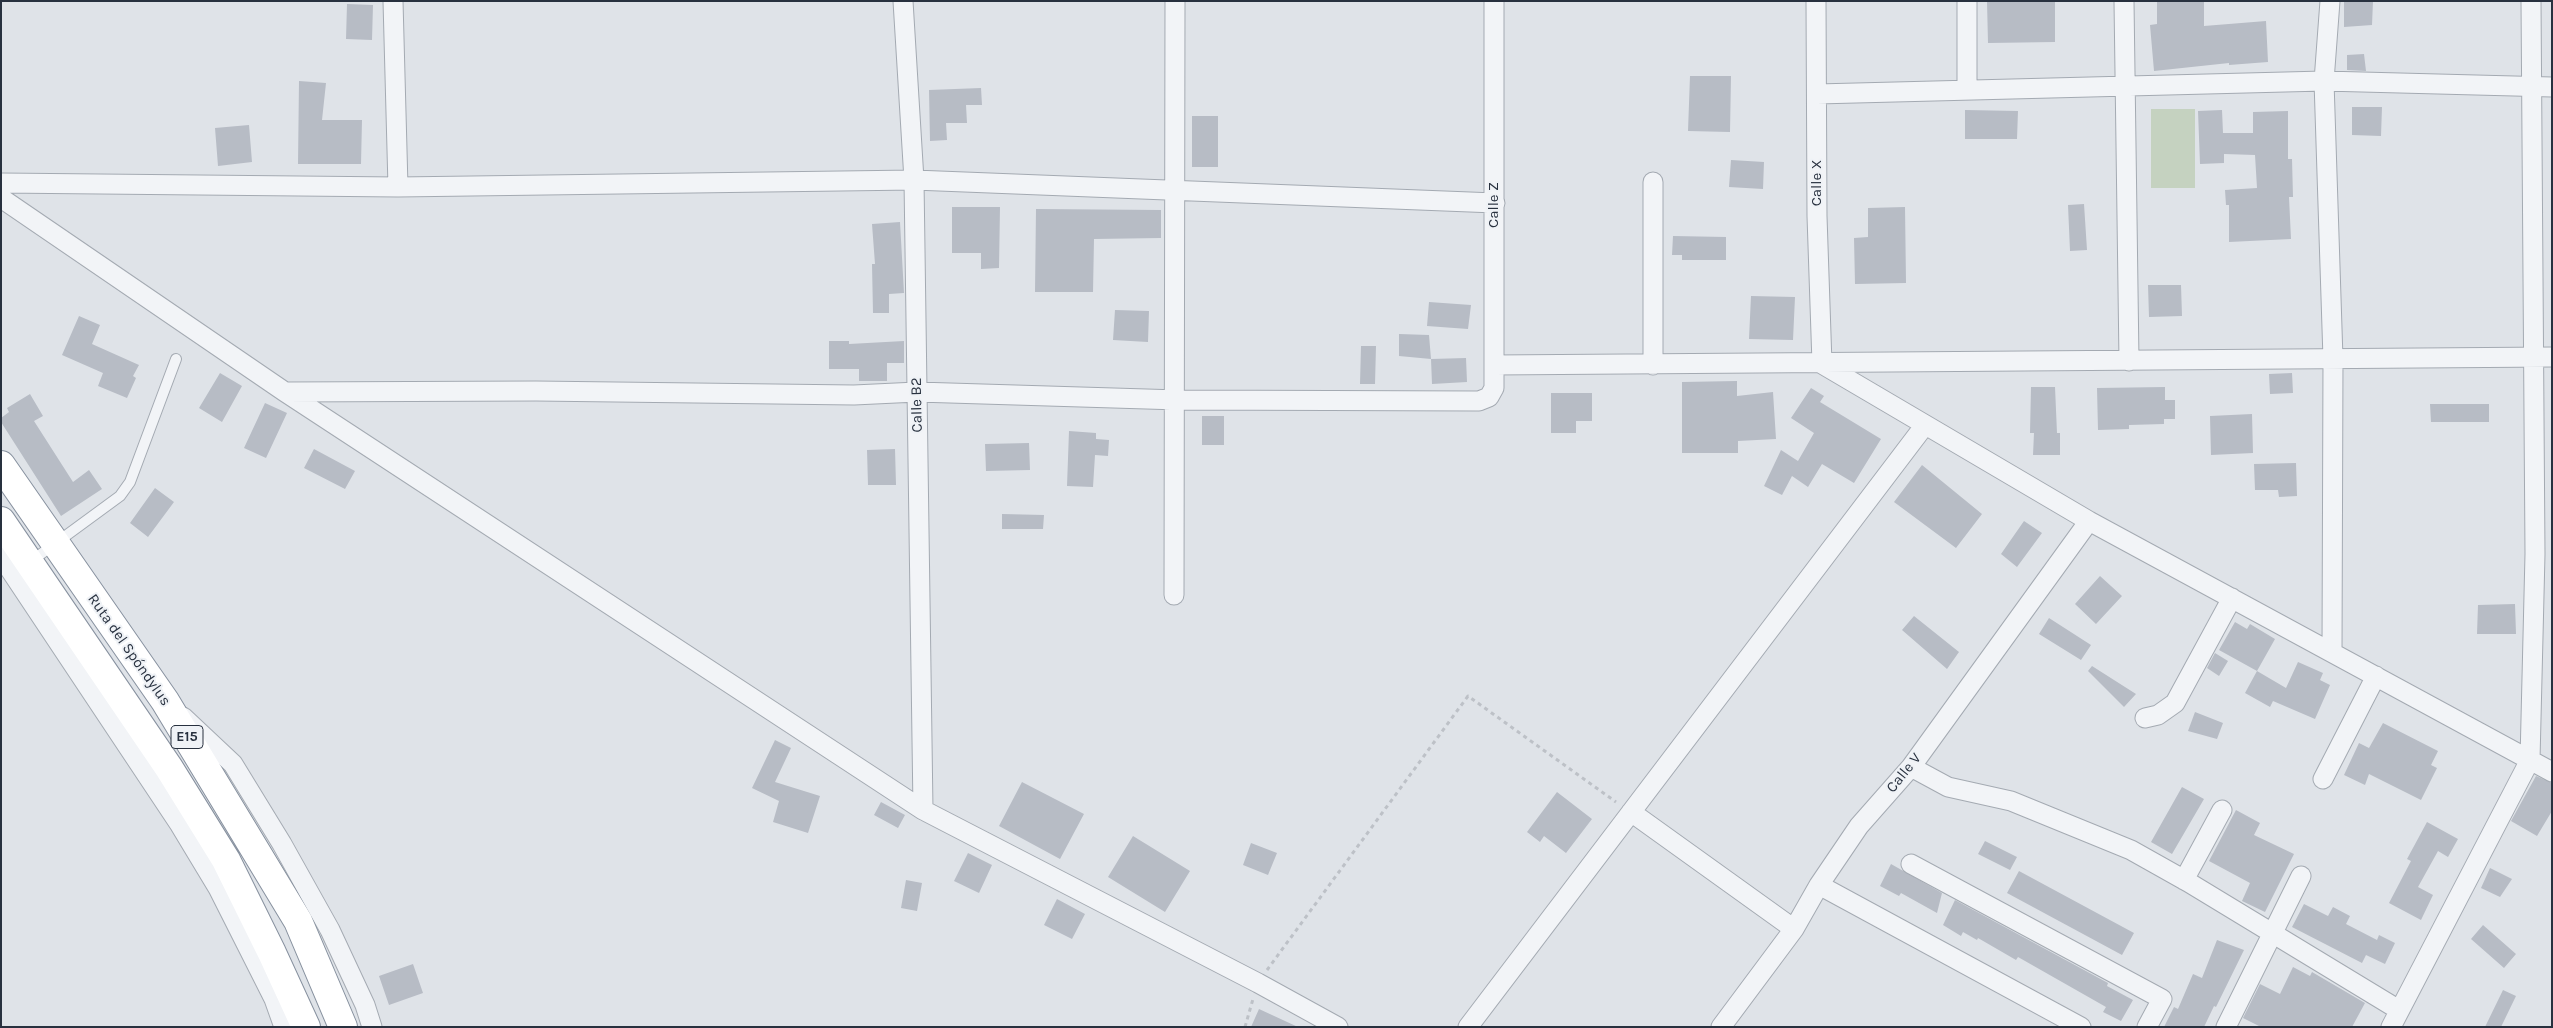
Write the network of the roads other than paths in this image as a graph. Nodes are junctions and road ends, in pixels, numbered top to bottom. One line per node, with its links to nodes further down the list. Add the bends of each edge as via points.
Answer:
1 (393, 1): 19 (street)
2 (903, 1): 16 (street, Calle B2)
3 (1175, 1): 20 (street)
4 (1494, 1): 22 (street, Calle Z)
5 (1816, 1): 15 (street, Calle X)
6 (1967, 1): 14 (street)
7 (2124, 1): 13 (street)
8 (2330, 1): 10 (street)
9 (2531, 1): 11 (street)
10 (2324, 81): 11 (street); 13 (street); 24 (street)
11 (2530, 87): 12 (street); 23 (street)
12 (2552, 87)
13 (2124, 88): 14 (street); 26 (street)
14 (1967, 90): 15 (street)
15 (1817, 94): 27 (street, Calle X)
16 (914, 180): 19 (street); 20 (street); 31 (street, Calle B2)
17 (1653, 182): 29 (street)
18 (1, 183): 19 (street)
19 (398, 187)
20 (1175, 190): 22 (street); 32 (street)
21 (1, 198): 30 (street)
22 (1494, 203): 28 (street, Calle Z)
23 (2543, 357): 24 (street); 38 (street)
24 (2332, 359): 26 (street); 43 (street)
25 (176, 360): 37 (lane, via 130,482 120,496)
26 (2129, 360): 27 (street)
27 (1822, 364): 29 (street); 33 (street)
28 (1494, 365): 29 (street); 32 (street, Calle Z, via 1494,388 1489,397 1479,401)
29 (1653, 365)
30 (285, 392): 31 (street, via 536,390 854,395); 51 (street)
31 (917, 392): 32 (street); 51 (street, Calle B2)
32 (1174, 400): 41 (street)
33 (1925, 425): 36 (street); 53 (street)
34 (1, 465): 37 (highway, Ruta del Spóndylus / E15)
35 (1, 521): 40 (highway, E15)
36 (2089, 521): 42 (street); 48 (street, Calle V)
37 (56, 546): 40 (lane); 45 (highway, Ruta del Spóndylus / E15)
38 (2543, 554): 47 (street)
39 (1, 556): 61 (street, via 180,825 218,888 274,999)
40 (30, 563): 62 (highway, E15, via 169,768 226,860)
41 (1174, 595)
42 (2232, 598): 43 (street); 46 (street, via 2175,703 2158,715)
43 (2332, 651): 44 (street)
44 (2376, 676): 47 (street); 50 (street)
45 (165, 701): 63 (highway, Ruta del Spóndylus / E15, via 298,921); 64 (street, via 233,764 330,930)
46 (2146, 718)
47 (2530, 760): 49 (street); 60 (street)
48 (1911, 767): 56 (street, via 1948,787 2011,801 2078,827 2131,850); 57 (street, Calle V, via 1859,826)
49 (2552, 772)
50 (2323, 779)
51 (923, 810): 65 (street)
52 (2222, 810): 56 (street)
53 (1631, 812): 58 (street); 66 (street)
54 (1911, 864): 69 (street, via 2162,999)
55 (2301, 876): 59 (street)
56 (2184, 880): 59 (street)
57 (1818, 885): 58 (street, Calle V); 68 (street)
58 (1794, 929): 67 (street, Calle V)
59 (2274, 933): 60 (street); 70 (street)
60 (2395, 1019)
61 (284, 1027)
62 (306, 1027)
63 (343, 1027)
64 (372, 1027)
65 (1338, 1027)
66 (1468, 1027)
67 (1721, 1027)
68 (2081, 1027)
69 (2148, 1027)
70 (2226, 1027)

